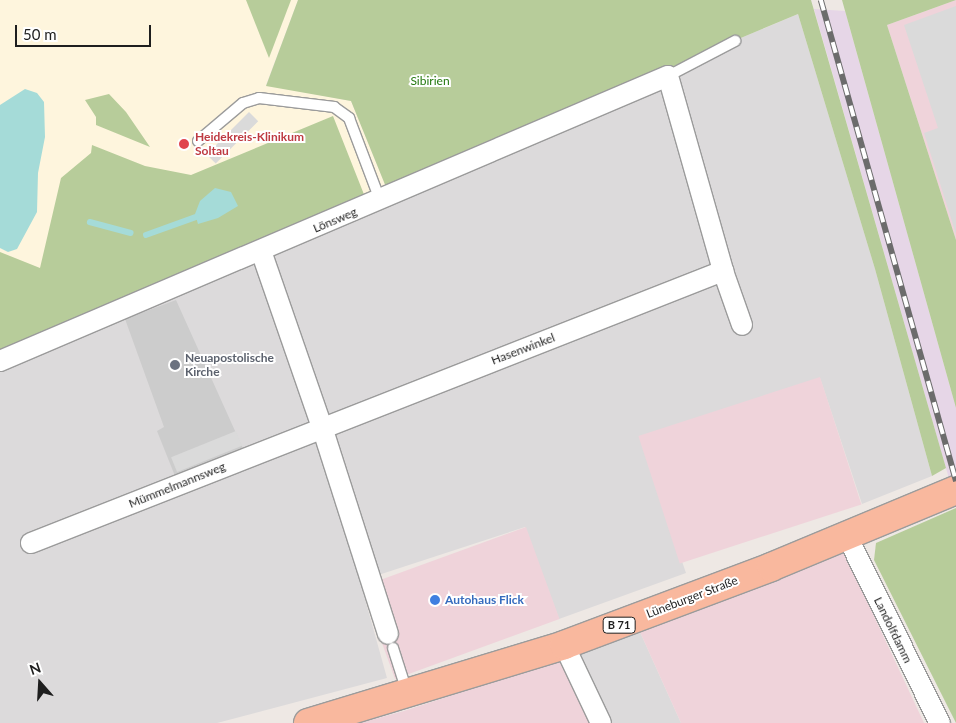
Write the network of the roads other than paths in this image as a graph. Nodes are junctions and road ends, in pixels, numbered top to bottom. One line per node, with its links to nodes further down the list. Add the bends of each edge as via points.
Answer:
1 (736, 41): 2 (lane)
2 (668, 76): 4 (street, Lönsweg); 6 (street)
3 (198, 141): 4 (lane, via 243,103 259,98 334,107 349,118)
4 (380, 200): 5 (street, Lönsweg)
5 (261, 252): 8 (street, Lönsweg); 9 (street)
6 (723, 271): 7 (street); 9 (street, Hasenwinkel)
7 (742, 325)
8 (0, 361)
9 (322, 427): 12 (street, Mümmelmannsweg); 13 (street)
10 (956, 490): 11 (main road, Lüneburger Straße / B 71)
11 (847, 536): 14 (main road, Lüneburger Straße / B 71); 18 (street, Landolfdamm)
12 (31, 543)
13 (391, 641): 15 (lane)
14 (564, 645): 15 (main road, Lüneburger Straße / B 71); 17 (street)
15 (408, 695): 16 (main road, Lüneburger Straße / B 71)
16 (308, 723)
17 (602, 723)
18 (940, 723)

